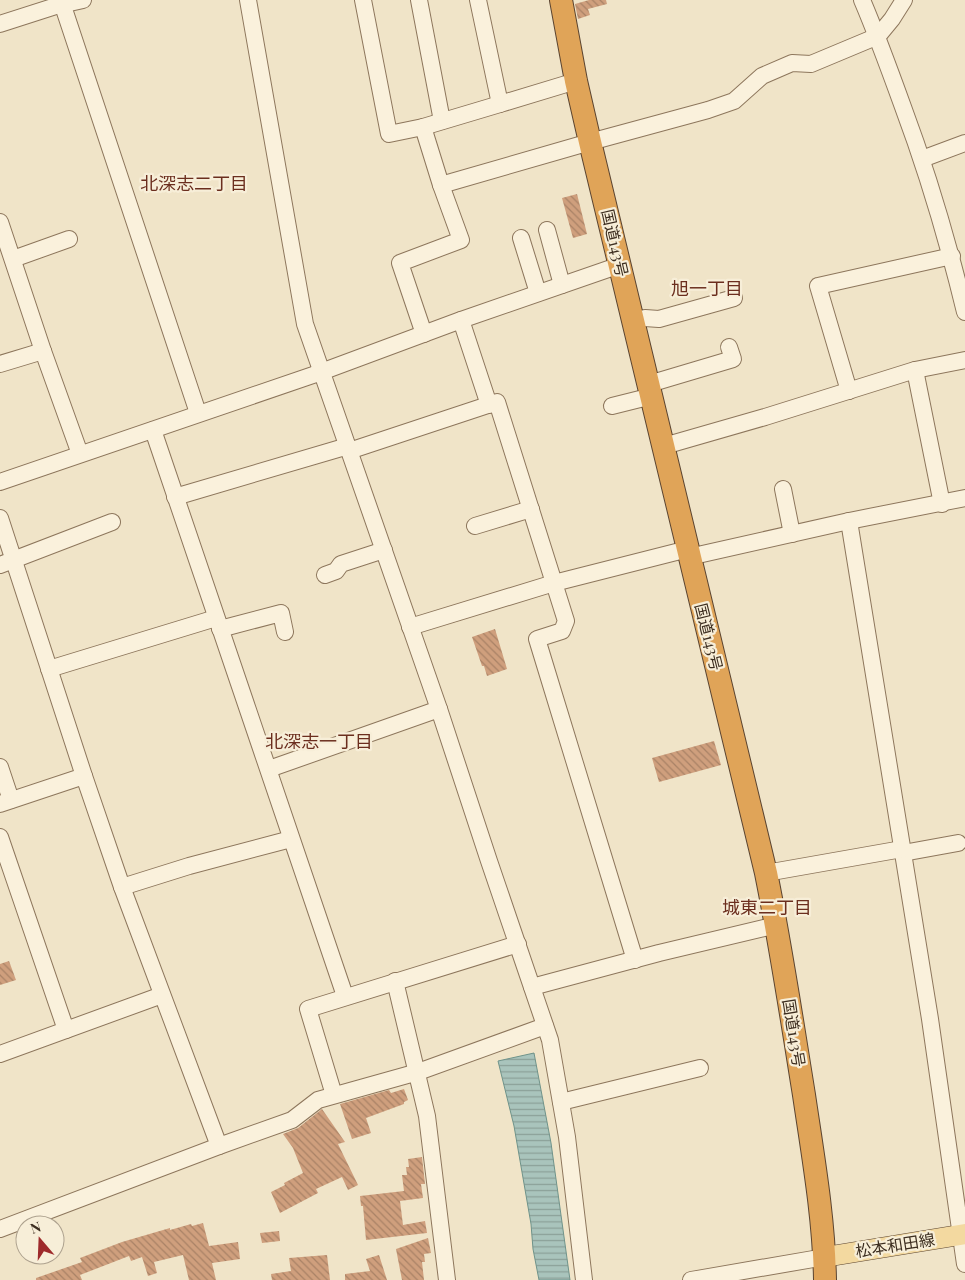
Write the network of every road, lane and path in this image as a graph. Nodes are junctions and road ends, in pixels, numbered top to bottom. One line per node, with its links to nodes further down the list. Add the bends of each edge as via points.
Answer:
1 (83, 0): 9 (street)
2 (248, 0): 39 (street, via 297,284 305,324)
3 (363, 0): 15 (street, via 389,134)
4 (419, 0): 14 (street)
5 (478, 0): 13 (street)
6 (561, 0): 12 (highway, 国道143号)
7 (862, 0): 11 (street)
8 (904, 0): 11 (street)
9 (62, 3): 10 (street); 44 (street)
10 (0, 24)
11 (878, 36): 16 (street, via 811,64 792,64 762,76 734,101); 18 (street)
12 (576, 81): 13 (street); 16 (highway, 国道143号)
13 (500, 104): 14 (street)
14 (442, 121): 15 (street)
15 (423, 127): 19 (street)
16 (590, 142): 19 (street); 26 (highway, 国道143号)
17 (965, 143): 18 (street)
18 (922, 159): 24 (street)
19 (441, 186): 33 (street, via 461,240 400,263)
20 (0, 222): 25 (street)
21 (547, 230): 27 (street)
22 (522, 238): 28 (street)
23 (69, 239): 25 (street)
24 (952, 256): 30 (street); 41 (street, via 818,286)
25 (13, 259): 34 (street)
26 (620, 265): 27 (street); 32 (highway, 国道143号)
27 (562, 285): 28 (street)
28 (538, 293): 31 (street)
29 (727, 305): 32 (street)
30 (965, 312)
31 (461, 320): 33 (street); 42 (street)
32 (633, 321): 40 (highway, 国道143号)
33 (424, 334): 39 (street)
34 (43, 351): 37 (street); 48 (street)
35 (734, 355): 40 (street)
36 (965, 360): 38 (street)
37 (0, 364)
38 (915, 370): 41 (street); 53 (street)
39 (321, 372): 44 (street); 47 (street)
40 (650, 390): 43 (street); 46 (highway, 国道143号)
41 (849, 391): 46 (street)
42 (489, 405): 47 (street); 54 (street, via 498,402)
43 (612, 406)
44 (198, 414): 45 (street)
45 (153, 430): 48 (street); 51 (street)
46 (664, 446): 61 (highway, 国道143号)
47 (348, 448): 51 (street); 60 (street)
48 (80, 454): 49 (street)
49 (0, 482)
50 (783, 490): 59 (street)
51 (176, 497): 65 (street)
52 (965, 498): 53 (street)
53 (942, 504): 56 (street)
54 (531, 509): 58 (street); 64 (street)
55 (0, 518): 62 (street)
56 (849, 521): 59 (street); 77 (street)
57 (112, 522): 62 (street)
58 (476, 526)
59 (792, 534): 61 (street)
60 (384, 550): 63 (street, via 341,564 336,571); 66 (street)
61 (688, 553): 64 (street); 78 (highway, 国道143号)
62 (7, 562): 68 (street)
63 (325, 576)
64 (554, 583): 66 (street); 82 (street, via 566,621 562,631 537,639)
65 (218, 624): 67 (street, via 281,613); 68 (street); 71 (street)
66 (410, 627): 69 (street)
67 (285, 632)
68 (49, 668): 72 (street)
69 (439, 709): 71 (street); 81 (street)
70 (0, 767): 73 (street)
71 (269, 769): 75 (street)
72 (84, 776): 73 (street); 79 (street)
73 (6, 802)
74 (0, 837): 88 (street)
75 (291, 839): 79 (street); 86 (street)
76 (958, 843): 77 (street)
77 (903, 851): 78 (street); 96 (street)
78 (766, 873): 80 (highway, 国道143号)
79 (122, 887): 85 (street)
80 (777, 926): 82 (street); 97 (highway, 国道143号, via 814,1159)
81 (518, 944): 83 (street); 84 (street)
82 (634, 960): 84 (street)
83 (395, 981): 86 (street); 91 (street)
84 (532, 987): 87 (street)
85 (162, 995): 88 (street); 94 (street)
86 (345, 996): 92 (street, via 308,1009)
87 (545, 1026): 91 (street); 93 (street)
88 (66, 1030): 89 (street)
89 (0, 1054)
90 (700, 1068): 93 (street)
91 (418, 1072): 92 (street); 100 (street, via 427,1116)
92 (334, 1095): 94 (street, via 318,1100 292,1120)
93 (561, 1102): 101 (street)
94 (219, 1146): 95 (street)
95 (0, 1229)
96 (963, 1235): 97 (main road, 松本和田線); 98 (street)
97 (825, 1256): 99 (street); 103 (highway, 国道143号)
98 (965, 1264)
99 (727, 1277): 102 (street)
100 (447, 1280)
101 (584, 1280)
102 (691, 1280)
103 (825, 1280)

